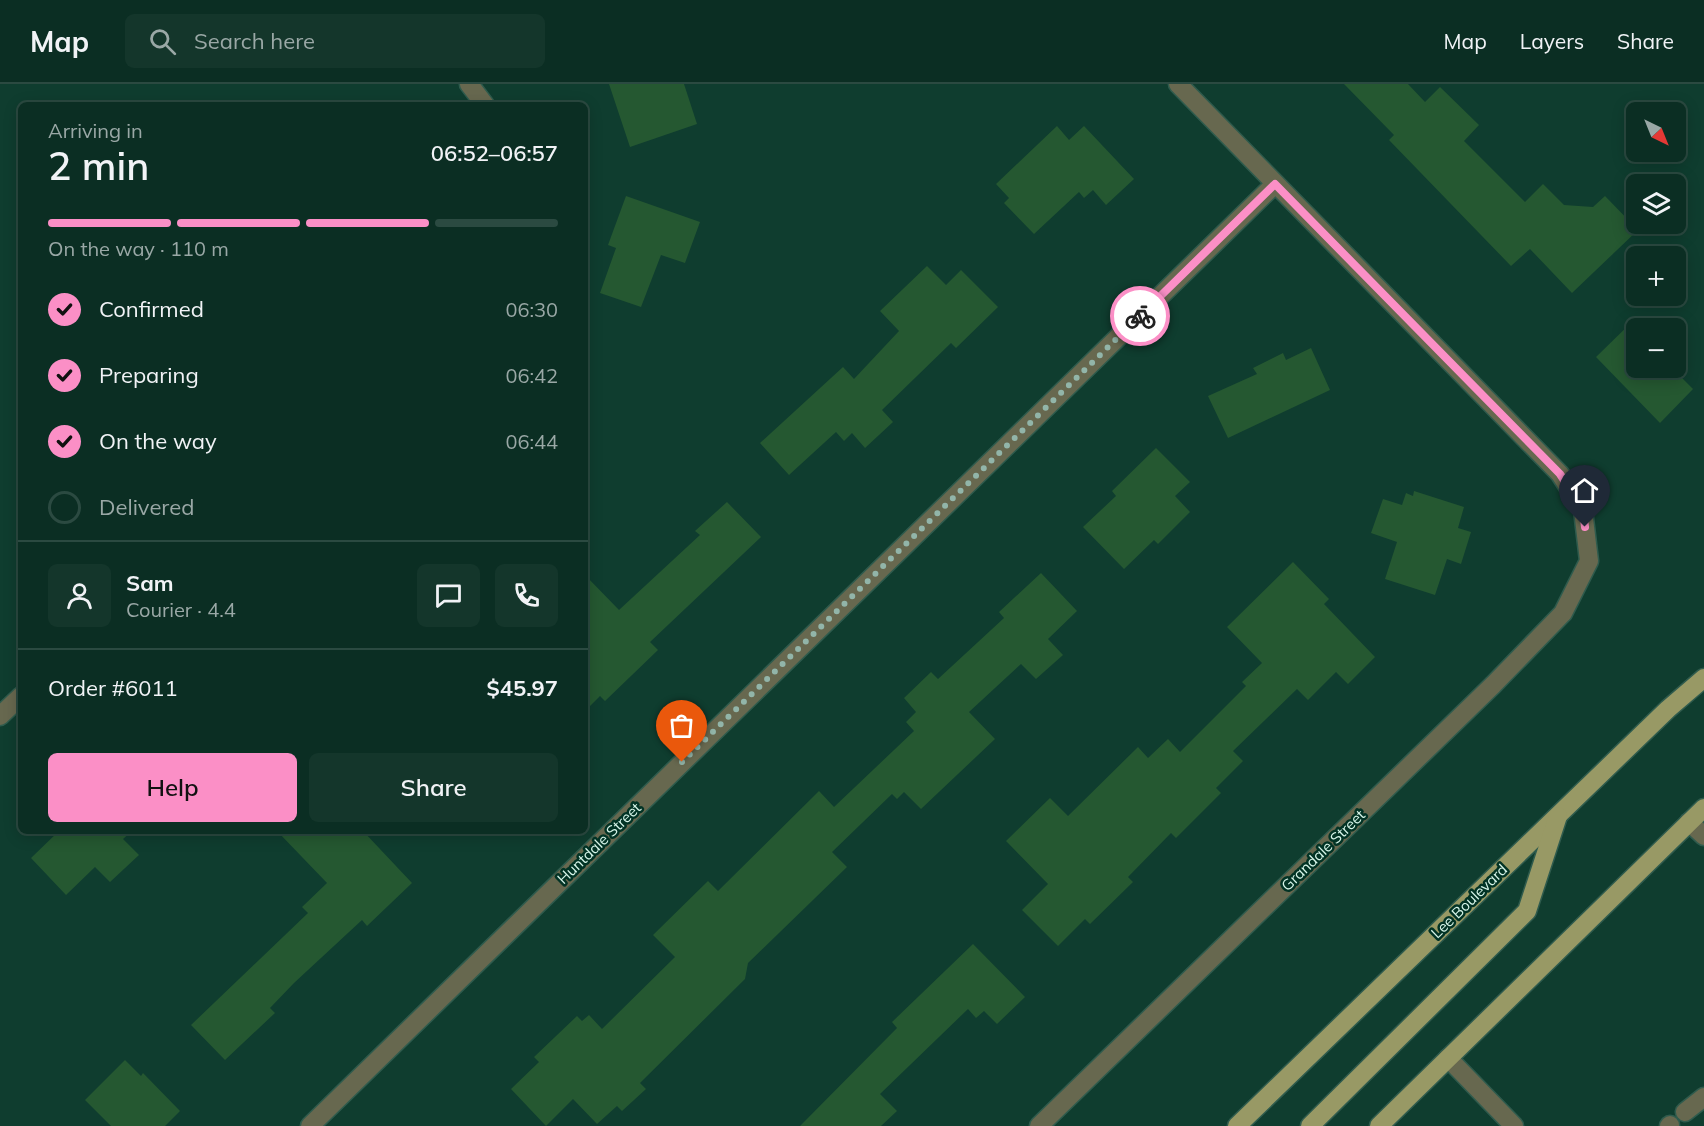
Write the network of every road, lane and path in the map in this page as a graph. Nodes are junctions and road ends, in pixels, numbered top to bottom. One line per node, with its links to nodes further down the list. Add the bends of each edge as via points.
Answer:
1 (469, 84): 3 (street)
2 (1178, 84): 4 (street)
3 (483, 102)
4 (1275, 184): 15 (street, Huntdale Street); 16 (street, Grandale Street, via 1560,474 1583,510 1589,561 1563,613 1493,685)
5 (1704, 678): 9 (main road, Lee Boulevard)
6 (18, 699): 7 (street)
7 (0, 716)
8 (1704, 808): 10 (main road)
9 (1558, 814): 17 (main road, Lee Boulevard); 18 (main road, via 1527,911)
10 (1689, 822): 11 (street); 12 (main road)
11 (1704, 836)
12 (1448, 1058): 19 (main road); 20 (street)
13 (1704, 1097): 14 (street)
14 (1685, 1112)
15 (310, 1126)
16 (1039, 1126)
17 (1237, 1126)
18 (1310, 1126)
19 (1379, 1126)
20 (1514, 1126)

